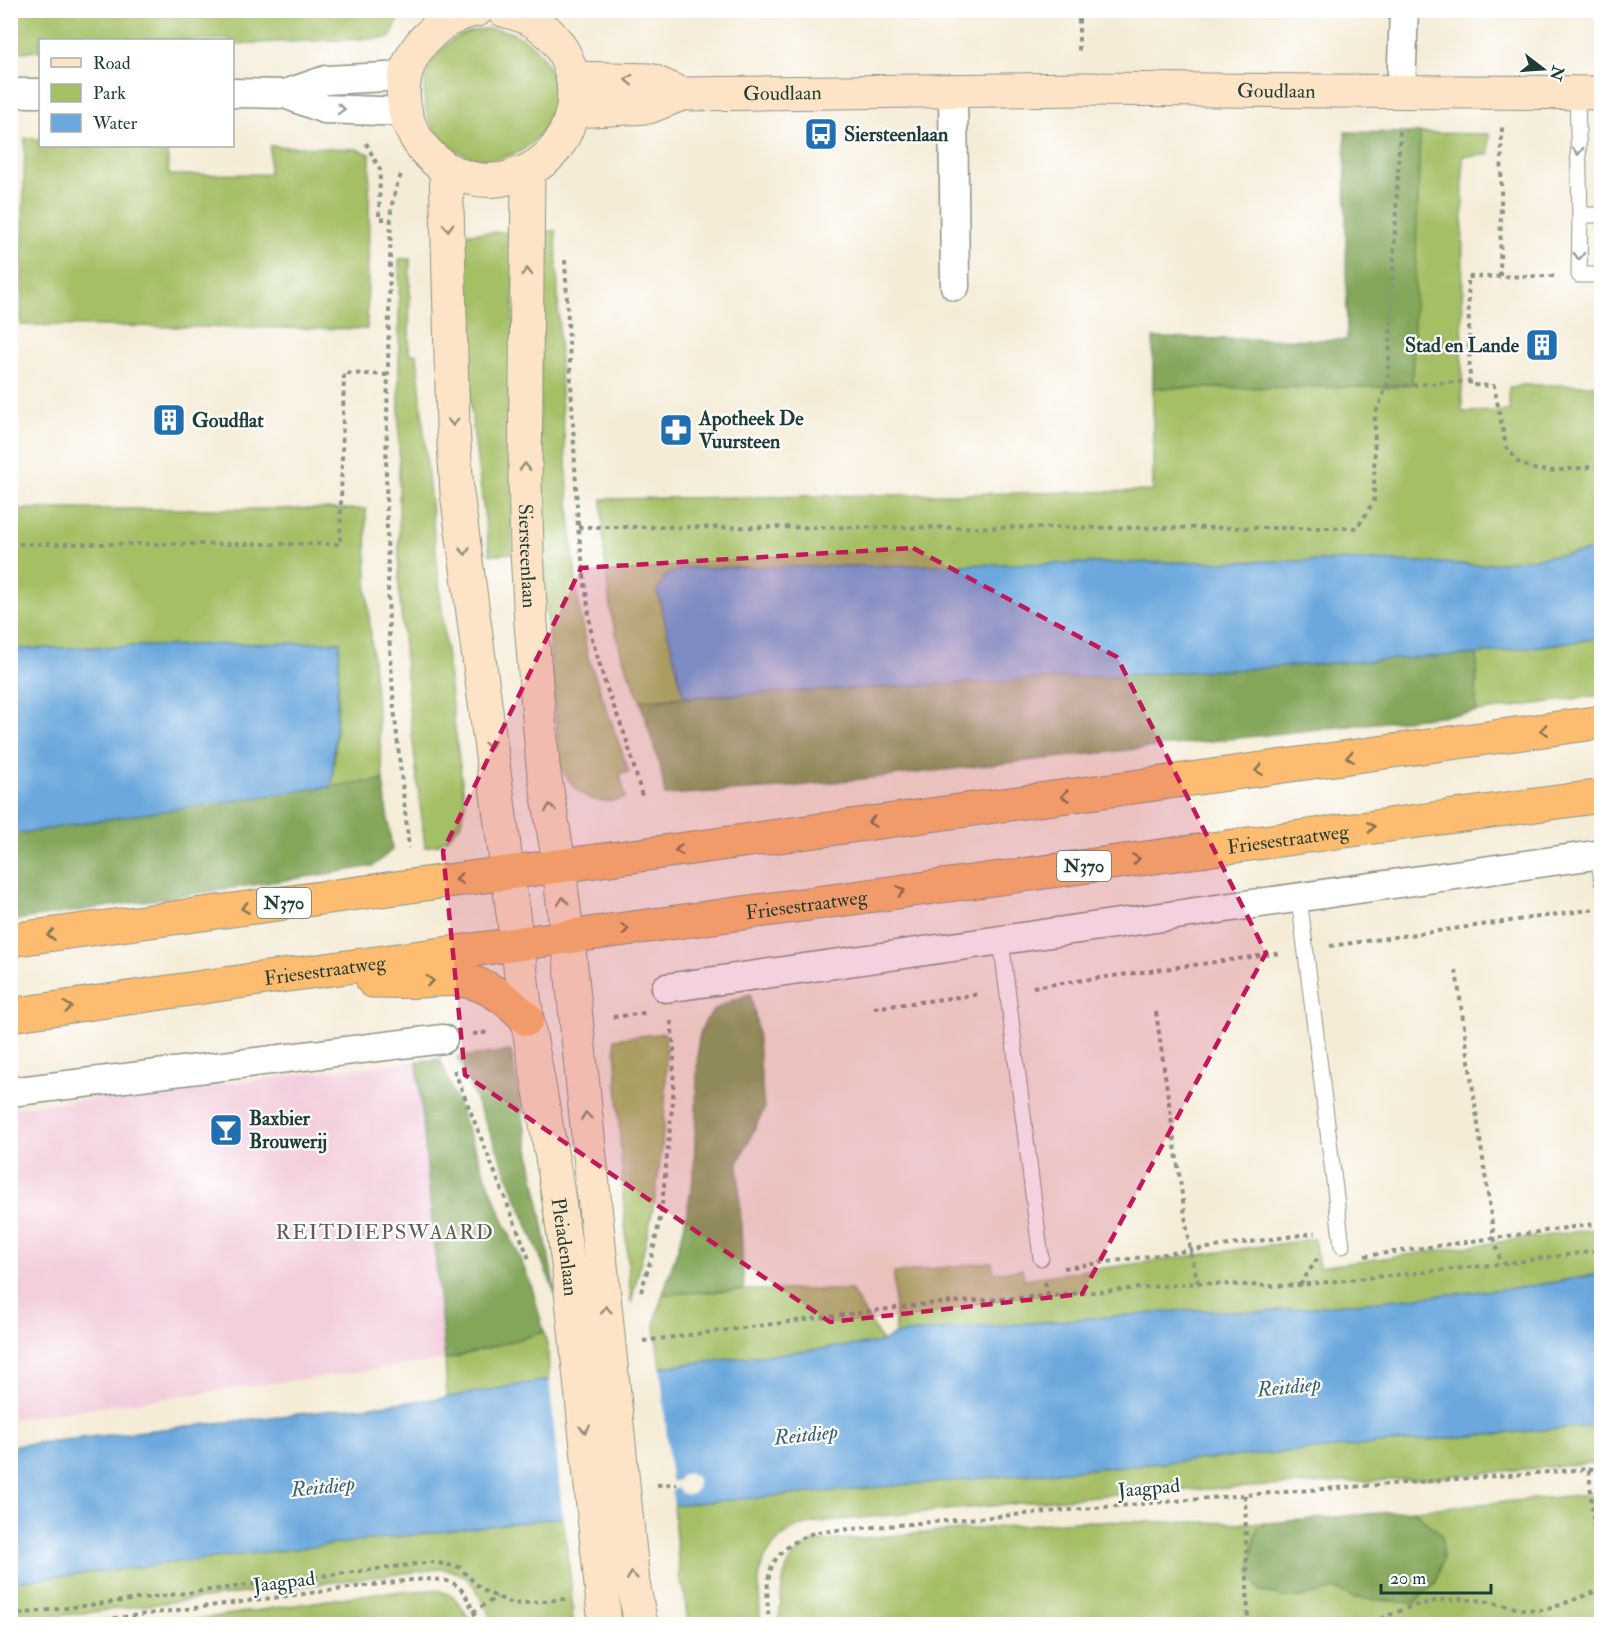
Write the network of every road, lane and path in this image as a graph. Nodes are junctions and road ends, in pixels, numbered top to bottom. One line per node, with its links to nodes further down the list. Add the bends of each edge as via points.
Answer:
1 (1079, 10): 7 (path)
2 (1404, 10): 8 (street)
3 (460, 13): 5 (main road, via 424,39)
4 (518, 13): 6 (main road, via 560,46)
5 (406, 76): 14 (street, via 326,80); 18 (main road)
6 (573, 78): 15 (main road, Goudlaan, one-way to 6, via 650,80); 17 (main road)
7 (1080, 89): 8 (main road, Goudlaan); 9 (main road, Goudlaan)
8 (1401, 90): 13 (main road, Goudlaan)
9 (953, 91): 15 (main road, Goudlaan); 31 (street)
10 (10, 93): 11 (street)
11 (39, 93)
12 (234, 93): 14 (street)
13 (1589, 93): 24 (lane, one-way to 24)
14 (285, 94): 16 (street, one-way to 16, via 324,109)
15 (682, 94): 17 (main road, Goudlaan, via 649,107)
16 (364, 110): 18 (street); 26 (path, via 362,134 380,170 379,219)
17 (573, 111): 23 (main road, via 559,144)
18 (406, 112): 21 (main road)
19 (1400, 126): 34 (path)
20 (1502, 127): 29 (path)
21 (419, 143): 22 (main road); 26 (path, via 398,181)
22 (446, 169): 23 (main road, via 485,181); 44 (main road, one-way to 44, via 458,493)
23 (528, 172): 43 (main road, Siersteenlaan, one-way to 23, via 543,766 527,551)
24 (1580, 215): 25 (lane); 28 (lane, one-way to 28)
25 (1602, 215)
26 (391, 219): 32 (path)
27 (565, 253): 36 (path)
28 (1579, 275): 29 (path); 30 (lane)
29 (1500, 276): 33 (path, via 1468,277)
30 (1602, 276)
31 (955, 286)
32 (388, 375): 37 (path, via 344,374 340,544); 41 (path, via 389,634)
33 (1470, 381): 34 (path); 35 (path, via 1470,385 1494,386 1506,446 1518,462 1550,471)
34 (1386, 387): 36 (path, via 1376,415 1374,501 1358,528)
35 (1602, 466)
36 (578, 527): 39 (path, via 592,639)
37 (10, 544)
38 (1602, 722): 43 (highway, N370, one-way to 43)
39 (642, 796)
40 (1602, 796): 48 (highway, Friesestraatweg / N370, one-way to 40)
41 (409, 848)
42 (1600, 863): 45 (street)
43 (558, 866): 44 (highway, N370); 48 (main road, Siersteenlaan, one-way to 43)
44 (507, 873): 50 (highway, N370, one-way to 50); 52 (main road, Pleiadenlaan)
45 (1299, 897): 51 (street); 53 (lane)
46 (1602, 908): 47 (path)
47 (1450, 929): 49 (path); 53 (path)
48 (567, 937): 52 (highway, Friesestraatweg / N370); 92 (main road, Pleiadenlaan, one-way to 48, via 633,1583)
49 (1451, 938)
50 (10, 940)
51 (1001, 940): 58 (street); 59 (lane)
52 (517, 944): 56 (highway, Friesestraatweg / N370); 65 (main road, Pleiadenlaan)
53 (1306, 950): 55 (path); 69 (lane)
54 (1456, 970): 73 (path)
55 (1151, 971): 57 (path); 59 (path)
56 (266, 978): 63 (highway, Friesestraatweg / N370, one-way to 56); 65 (highway, N370, one-way to 65, via 458,980 485,987)
57 (1152, 979)
58 (666, 988)
59 (1007, 990): 60 (path); 72 (lane)
60 (874, 1008)
61 (1156, 1011): 75 (path)
62 (647, 1013): 64 (path)
63 (10, 1015)
64 (613, 1017)
65 (526, 1019): 91 (main road, Pleiadenlaan, one-way to 91, via 569,1271)
66 (670, 1020): 77 (path, via 673,1098 661,1214)
67 (443, 1039): 68 (street); 74 (path, Pleiadenlaan)
68 (10, 1092)
69 (1342, 1246)
70 (1602, 1250): 73 (path)
71 (1322, 1252): 76 (path)
72 (1041, 1257)
73 (1501, 1264): 76 (path)
74 (534, 1270)
75 (1198, 1283): 76 (path); 78 (path, via 926,1304)
76 (1299, 1285)
77 (640, 1294)
78 (642, 1341)
79 (1602, 1468): 80 (path, Jaagpad)
80 (1590, 1470): 83 (path, Jaagpad); 84 (path)
81 (677, 1484): 82 (path)
82 (656, 1485)
83 (1245, 1495): 93 (path, Jaagpad, via 816,1532 795,1541 772,1566 768,1577); 94 (path)
84 (1600, 1590): 95 (path, via 1541,1610 1460,1599 1412,1606 1377,1620); 96 (path)
85 (497, 1597): 86 (path, via 513,1604); 87 (path); 88 (path, via 482,1590 459,1567 433,1562)
86 (572, 1598)
87 (473, 1612): 89 (path, Jaagpad, via 462,1590 436,1579); 90 (path, Jaagpad)
88 (10, 1615)
89 (69, 1624)
90 (479, 1624)
91 (605, 1624)
92 (641, 1624)
93 (769, 1624)
94 (1248, 1624)
95 (1300, 1624)
96 (1601, 1624)

